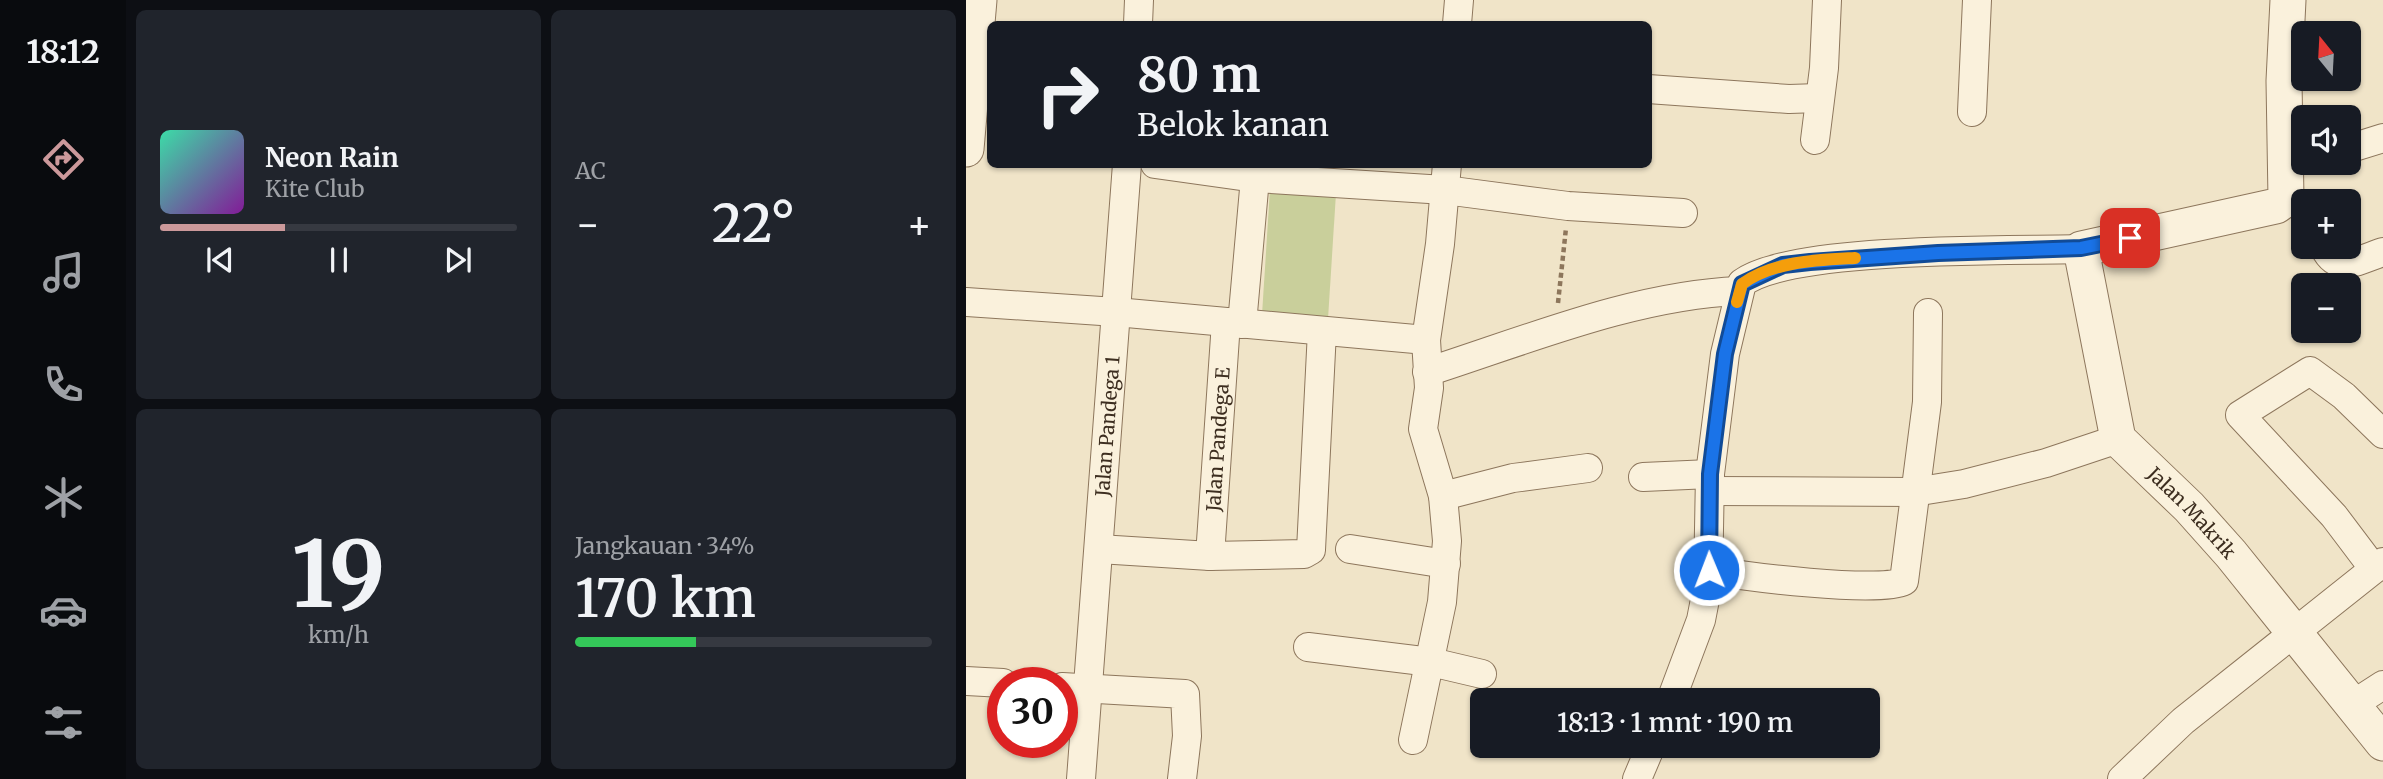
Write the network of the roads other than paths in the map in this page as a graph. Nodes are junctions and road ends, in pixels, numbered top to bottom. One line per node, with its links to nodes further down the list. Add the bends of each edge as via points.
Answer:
1 (978, 0): 15 (street)
2 (1139, 0): 7 (street)
3 (1459, 0): 8 (street)
4 (1827, 0): 10 (street)
5 (1977, 0): 11 (street)
6 (2288, 0): 21 (street, via 2286,199 2276,206)
7 (1138, 21)
8 (1457, 21)
9 (1652, 89): 10 (street)
10 (1819, 98): 13 (street)
11 (1972, 112)
12 (2383, 138): 14 (street)
13 (1815, 139)
14 (2361, 145)
15 (966, 149)
16 (1127, 168): 29 (street, Jalan Pandega 1)
17 (1184, 168): 19 (street)
18 (1446, 177): 19 (street); 20 (street, via 1568,206); 33 (street)
19 (1255, 178): 31 (street, Jalan Pandega E)
20 (1683, 212)
21 (2081, 248): 26 (street, via 1783,265 1749,278); 36 (street)
22 (2383, 252): 25 (street)
23 (2330, 259): 24 (street, via 2335,263)
24 (2360, 259)
25 (2361, 259)
26 (1734, 291): 28 (street, via 1719,282 1703,284); 34 (street, via 1695,293 1555,330); 39 (street)
27 (966, 302): 29 (street)
28 (1598, 310)
29 (1116, 312): 31 (street); 42 (street, Jalan Pandega 1)
30 (1928, 313): 40 (street, via 1927,402)
31 (1234, 323): 32 (street); 44 (street, Jalan Pandega E)
32 (1322, 331): 33 (street); 44 (street, via 1311,550 1304,554)
33 (1426, 340): 34 (street)
34 (1427, 372): 41 (street, via 1423,429)
35 (2383, 434): 46 (street, via 2310,371 2240,415)
36 (2118, 439): 40 (street, via 2046,463); 48 (street, Jalan Makrik, via 2189,507)
37 (1588, 468): 41 (street, via 1513,478)
38 (1643, 477): 39 (street)
39 (1710, 483): 40 (street); 47 (street)
40 (1914, 492): 47 (street, via 1906,576 1900,583 1840,585)
41 (1443, 496): 45 (street)
42 (1099, 549): 44 (street); 51 (street, Jalan Pandega 1)
43 (1350, 549): 45 (street)
44 (1210, 556)
45 (1446, 564): 50 (street)
46 (2378, 566): 48 (street)
47 (1709, 570): 57 (street, via 1701,620)
48 (2293, 632): 58 (street, Jalan Makrik); 66 (street, via 2183,721)
49 (1308, 647): 50 (street)
50 (1431, 662): 52 (street); 60 (street)
51 (1078, 671)
52 (1482, 674)
53 (966, 681): 54 (street)
54 (987, 682)
55 (2383, 685): 58 (street)
56 (1078, 688): 64 (street, via 1185,694)
57 (1676, 688)
58 (2352, 705): 61 (street, Jalan Makrik)
59 (1078, 727): 63 (street, Jalan Pandega 1)
60 (1413, 740)
61 (2383, 743)
62 (1646, 758): 65 (street)
63 (1082, 779)
64 (1182, 779)
65 (1637, 779)
66 (2122, 779)

